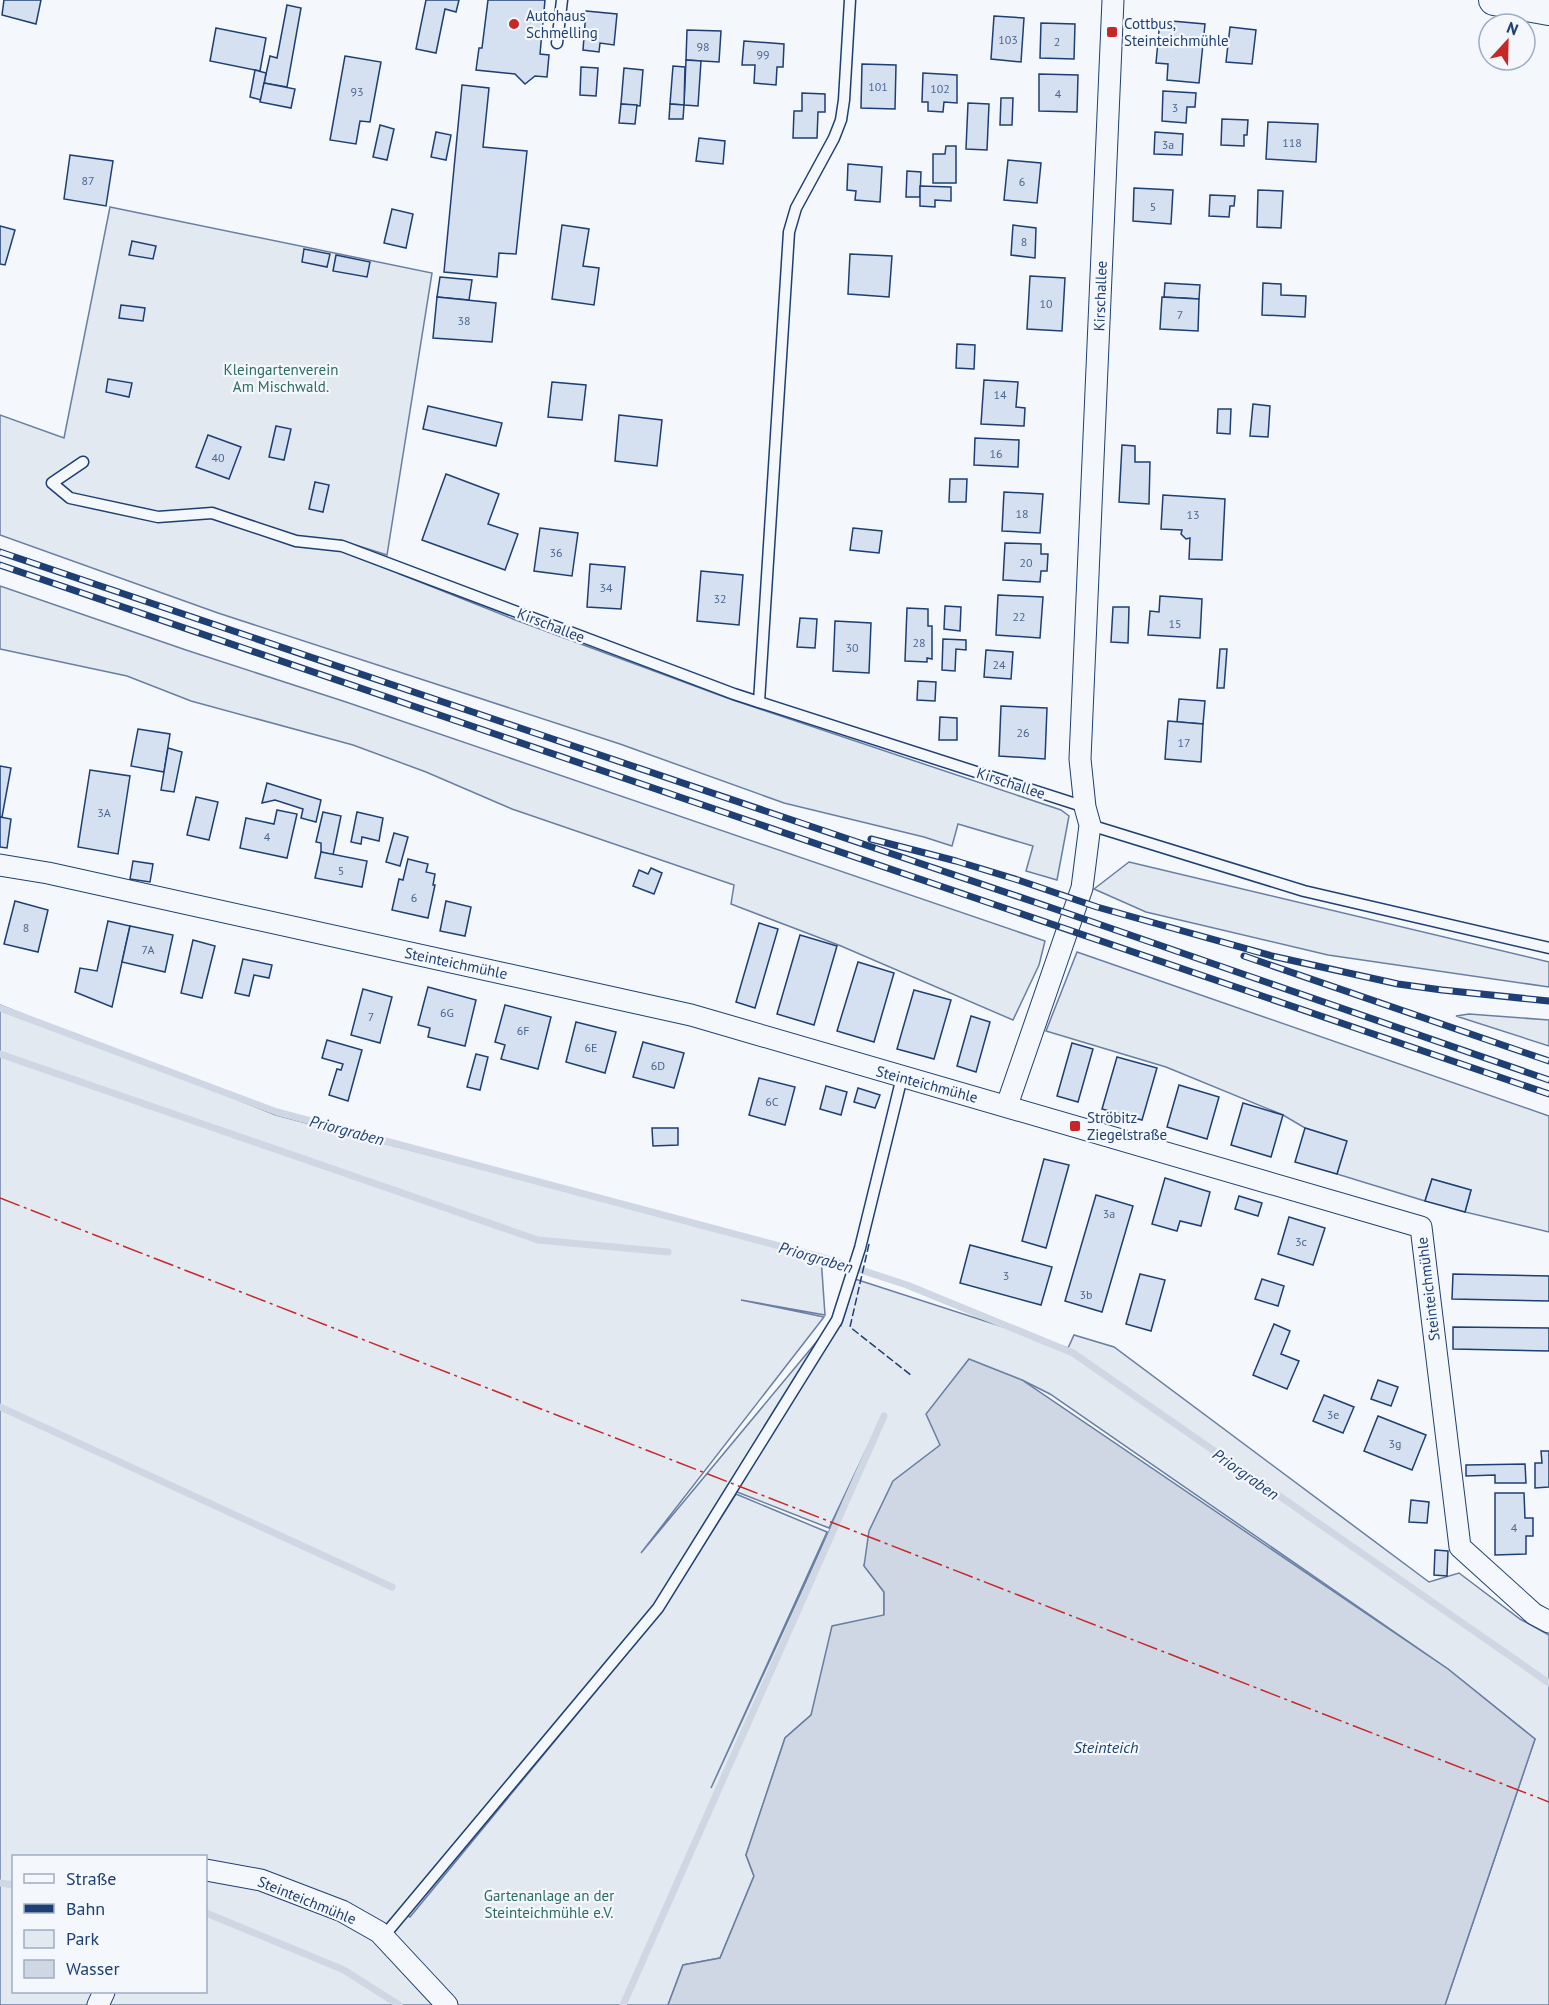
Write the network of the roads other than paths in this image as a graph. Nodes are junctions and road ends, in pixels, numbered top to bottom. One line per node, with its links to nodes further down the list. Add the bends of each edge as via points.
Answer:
1 (562, 0): 6 (lane)
2 (850, 0): 8 (lane, via 841,120 796,208 789,232)
3 (1113, 0): 9 (street, Kirschallee, via 1080,759)
4 (1494, 0): 5 (main road)
5 (1549, 10)
6 (557, 43)
7 (84, 462): 8 (lane, Kirschallee, via 52,483 70,498 158,517 212,513 296,541 342,546)
8 (759, 702): 9 (lane, Kirschallee)
9 (1087, 816): 11 (lane, via 1304,891); 13 (street, Kirschallee, via 1082,888)
10 (0, 865): 12 (street, Steinteichmühle, via 691,1015)
11 (1549, 948)
12 (902, 1077): 13 (street, Steinteichmühle); 16 (lane, via 857,1258 837,1320 658,1608)
13 (1007, 1106): 14 (street, Steinteichmühle, via 1420,1227 1460,1546 1534,1614)
14 (1549, 1622)
15 (207, 1870): 16 (street, Steinteichmühle, via 261,1880 342,1911)
16 (383, 1937): 17 (street, Steinteichmühle)
17 (447, 2005)

